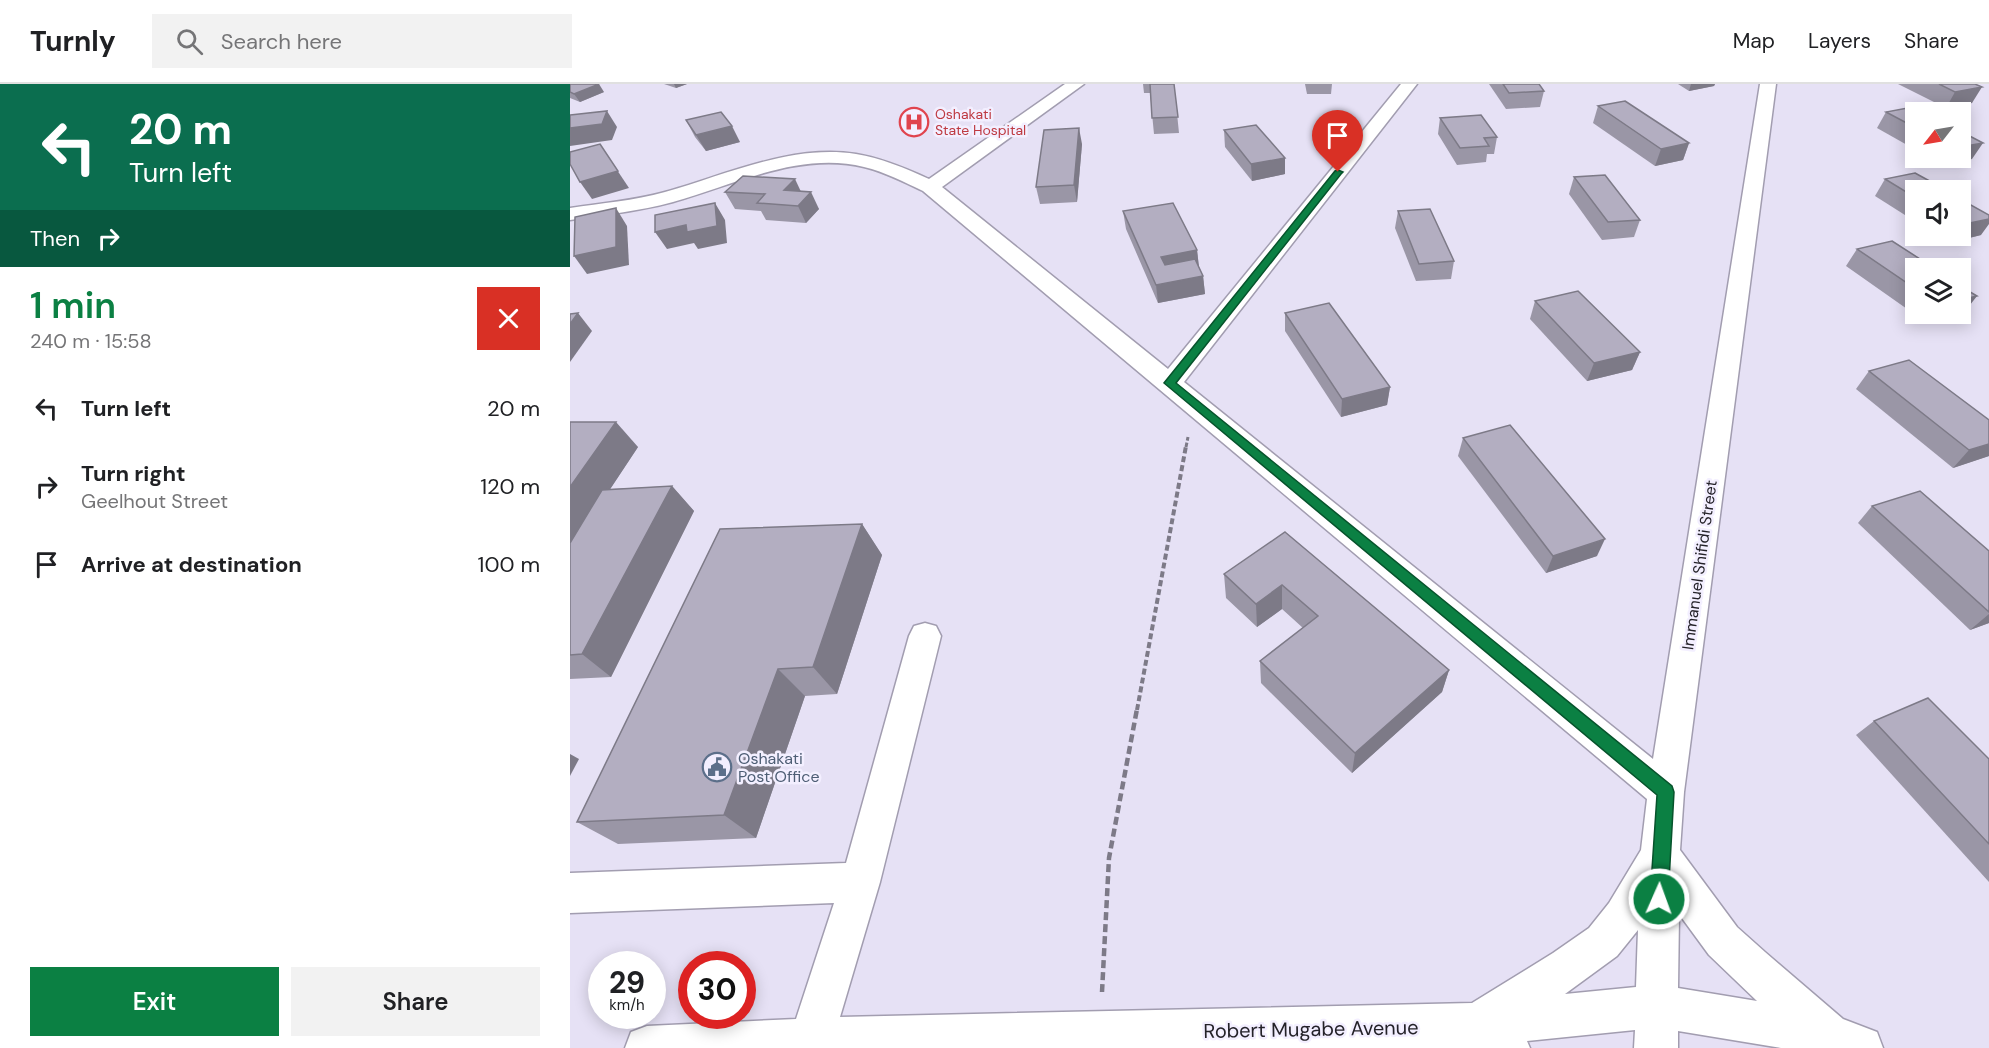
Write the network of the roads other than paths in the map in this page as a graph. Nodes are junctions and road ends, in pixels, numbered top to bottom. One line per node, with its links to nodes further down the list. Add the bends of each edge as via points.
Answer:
1 (1076, 84): 4 (street)
2 (1409, 84): 6 (street)
3 (1768, 84): 8 (street, Immanuel Shifidi Street)
4 (930, 187): 5 (street, via 881,164 851,159 814,160 775,166 665,198); 6 (street)
5 (570, 213)
6 (1170, 383): 8 (street)
7 (925, 636): 10 (street)
8 (1666, 792): 9 (street, Immanuel Shifidi Street)
9 (1660, 856): 12 (street, Immanuel Shifidi Street); 13 (street, via 1603,942 1568,968); 15 (street, via 1723,941)
10 (860, 882): 11 (street); 14 (street)
11 (570, 893)
12 (1656, 1006): 13 (street, Robert Mugabe Avenue); 15 (street, Robert Mugabe Avenue); 17 (street, Immanuel Shifidi Street)
13 (1493, 1037): 14 (street, Robert Mugabe Avenue, via 1100,1033)
14 (811, 1040): 16 (street, Robert Mugabe Avenue)
15 (1845, 1041): 18 (street)
16 (647, 1048)
17 (1656, 1048)
18 (1780, 1048)

